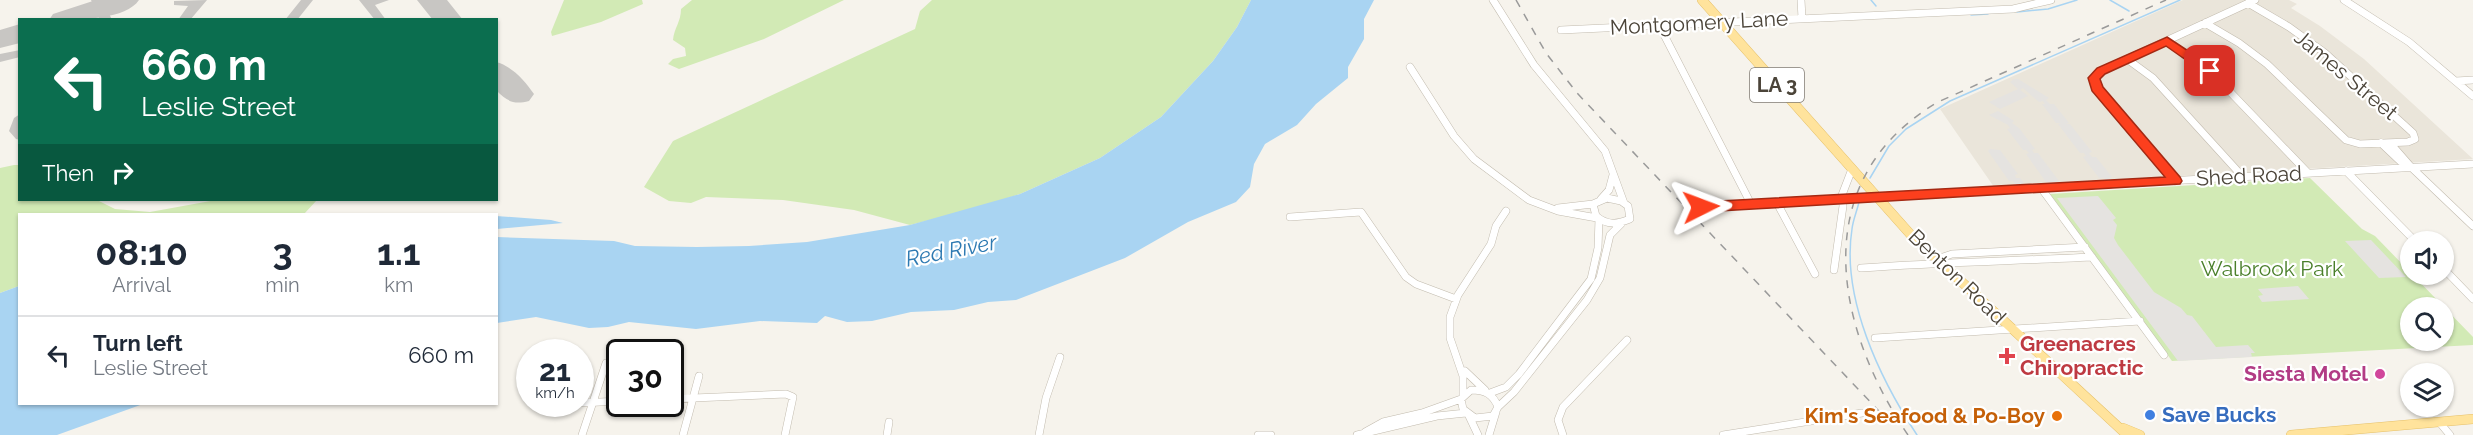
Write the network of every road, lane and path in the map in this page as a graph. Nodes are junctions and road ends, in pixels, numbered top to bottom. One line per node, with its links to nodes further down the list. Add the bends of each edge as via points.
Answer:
1 (1493, 0): 25 (street, via 1541,74 1597,139)
2 (1702, 0): 9 (main road, Benton Road / LA 3)
3 (1801, 0): 8 (street)
4 (2051, 0): 8 (street, Montgomery Lane, via 2013,9)
5 (2255, 0): 7 (street)
6 (2344, 0): 17 (street, via 2409,42)
7 (2248, 3): 10 (street); 19 (street, James Street, via 2325,53 2416,138)
8 (1802, 18): 9 (street, Montgomery Lane)
9 (1722, 22): 11 (street, Montgomery Lane); 22 (main road, Benton Road / LA 3)
10 (2205, 23): 13 (street); 19 (street, via 2267,64 2343,139 2357,144)
11 (1659, 25): 12 (street, Montgomery Lane); 35 (street)
12 (1562, 30)
13 (2167, 41): 14 (street); 24 (street, via 2210,71)
14 (2127, 59): 26 (street, via 2153,78); 27 (street, via 2096,74 2095,85)
15 (1410, 67): 37 (street, via 1454,136 1474,159 1529,201)
16 (2473, 80): 17 (street)
17 (2456, 81): 18 (street)
18 (2473, 96)
19 (2385, 143): 21 (street, James Street, via 2400,161)
20 (2473, 164): 21 (street, Shed Road)
21 (2411, 167): 23 (street, Shed Road); 42 (street, James Street)
22 (1852, 169): 29 (main road, Benton Road / LA 3); 31 (street)
23 (2346, 171): 24 (street, Shed Road); 43 (street)
24 (2308, 173): 26 (street, Shed Road)
25 (1613, 175): 30 (street, via 1609,190); 32 (street)
26 (2243, 177): 27 (street, Shed Road)
27 (2175, 181): 28 (street, Shed Road)
28 (2041, 188): 29 (street, Shed Road); 44 (street)
29 (1878, 198): 31 (street, Shed Road); 46 (main road, Benton Road / LA 3)
30 (1601, 199): 32 (street, via 1613,198); 34 (street)
31 (1842, 200): 33 (street, Shed Road); 48 (street)
32 (1624, 203): 41 (street, via 1631,215)
33 (1777, 203): 35 (street, Shed Road); 49 (street)
34 (1593, 204): 37 (street); 40 (street)
35 (1752, 204): 36 (street, Shed Road)
36 (1701, 207)
37 (1550, 208): 40 (street)
38 (1506, 211): 51 (street, via 1492,242)
39 (1290, 217): 51 (street, via 1360,212 1406,277)
40 (1598, 218): 41 (street); 62 (street, via 1598,248 1591,279 1519,374 1506,387)
41 (1621, 224): 67 (street, via 1610,235 1604,265 1587,300)
42 (2473, 226)
43 (2405, 231)
44 (2085, 247): 45 (street); 46 (street, via 1952,255)
45 (2092, 257): 46 (street); 53 (street)
46 (1939, 262): 47 (street); 54 (main road, Benton Road / LA 3)
47 (1861, 268)
48 (1834, 270)
49 (1815, 274)
50 (2454, 279): 52 (street)
51 (1456, 298): 60 (street, via 1449,332)
52 (2473, 299)
53 (2140, 321): 54 (street); 57 (street)
54 (2011, 329): 55 (street); 74 (main road, Benton Road / LA 3)
55 (1875, 338)
56 (1627, 340): 85 (street, via 1563,407 1558,420)
57 (2164, 355)
58 (1060, 357): 80 (street)
59 (606, 363): 66 (street)
60 (1463, 369): 62 (street); 63 (street)
61 (699, 376): 65 (street)
62 (1488, 392): 63 (street, via 1471,390); 67 (street, via 1494,397)
63 (1462, 397): 69 (street, via 1462,409); 75 (street)
64 (684, 398): 65 (street)
65 (693, 398): 77 (street); 78 (street, via 786,394 792,397)
66 (594, 399)
67 (1497, 410): 69 (street, via 1481,419); 84 (street)
68 (1862, 413): 86 (street)
69 (1468, 414): 75 (street, via 1437,416); 83 (street)
70 (588, 417): 76 (street)
71 (2473, 419): 73 (main road)
72 (889, 422): 79 (street)
73 (2440, 423): 89 (main road); 90 (street)
74 (2115, 430): 87 (main road, Benton Road / LA 3); 88 (main road)
75 (1361, 433)
76 (582, 435)
77 (683, 435)
78 (786, 435)
79 (887, 435)
80 (1039, 435)
81 (1258, 435): 82 (street)
82 (1271, 435)
83 (1478, 435)
84 (1489, 435)
85 (1563, 435)
86 (1723, 435)
87 (2127, 435)
88 (2140, 435)
89 (2291, 435)
90 (2450, 435)

